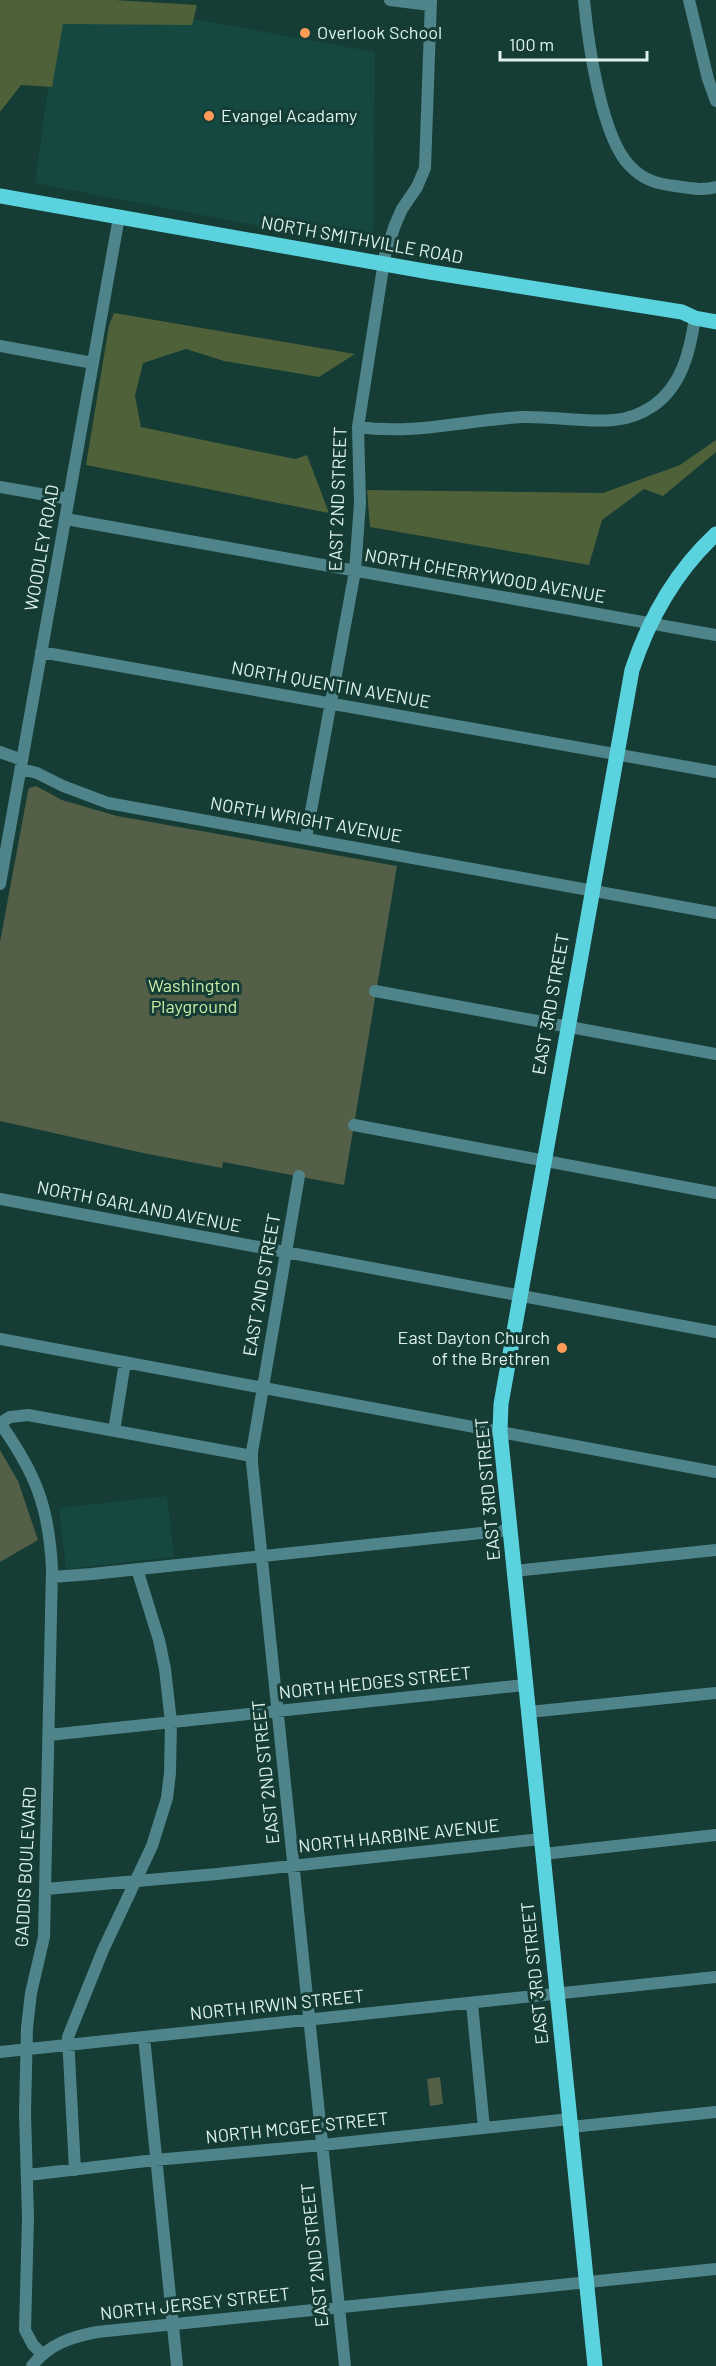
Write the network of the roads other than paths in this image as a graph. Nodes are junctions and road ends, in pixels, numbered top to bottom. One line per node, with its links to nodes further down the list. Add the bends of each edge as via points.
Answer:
1 (390, 0): 4 (street)
2 (584, 0): 6 (street, via 597,80 621,156 639,174 659,184 707,190)
3 (689, 0): 5 (street)
4 (430, 2): 9 (street, EAST 2ND STREET, via 425,168 395,225)
5 (716, 101)
6 (716, 187)
7 (0, 196): 8 (main road, NORTH SMITHVILLE ROAD)
8 (119, 217): 9 (main road, NORTH SMITHVILLE ROAD); 13 (street, WOODLEY ROAD)
9 (384, 264): 10 (main road, NORTH SMITHVILLE ROAD, via 682,312); 14 (street, EAST 2ND STREET)
10 (695, 318): 11 (main road, NORTH SMITHVILLE ROAD); 14 (street, via 686,362 672,388 654,406 629,417 606,421 524,417 407,430)
11 (716, 322)
12 (0, 346): 13 (street)
13 (93, 363): 16 (street, WOODLEY ROAD)
14 (358, 427): 19 (street, EAST 2ND STREET, via 360,503)
15 (0, 487): 16 (street)
16 (69, 499): 17 (street, WOODLEY ROAD)
17 (66, 519): 19 (street, NORTH CHERRYWOOD AVENUE); 22 (street, WOODLEY ROAD)
18 (716, 534): 20 (main road, EAST 3RD STREET, via 676,580)
19 (355, 571): 20 (street, NORTH CHERRYWOOD AVENUE); 23 (street, EAST 2ND STREET)
20 (650, 624): 21 (street, NORTH CHERRYWOOD AVENUE); 25 (main road, EAST 3RD STREET, via 632,670)
21 (716, 635)
22 (41, 652): 23 (street, NORTH QUENTIN AVENUE); 26 (street, WOODLEY ROAD)
23 (331, 703): 25 (street, NORTH QUENTIN AVENUE); 28 (street, EAST 2ND STREET)
24 (0, 752): 26 (street, NORTH WRIGHT AVENUE)
25 (615, 754): 27 (street, NORTH QUENTIN AVENUE); 30 (main road, EAST 3RD STREET)
26 (21, 764): 28 (street, NORTH WRIGHT AVENUE, via 108,803); 29 (street, WOODLEY ROAD)
27 (716, 772)
28 (306, 838): 30 (street, NORTH WRIGHT AVENUE)
29 (0, 885)
30 (591, 891): 31 (street, NORTH WRIGHT AVENUE); 33 (main road, EAST 3RD STREET)
31 (716, 913)
32 (375, 991): 33 (street)
33 (567, 1026): 34 (street); 36 (main road, EAST 3RD STREET)
34 (716, 1054)
35 (354, 1125): 36 (street)
36 (543, 1161): 38 (street); 41 (main road, EAST 3RD STREET)
37 (299, 1176): 40 (street, EAST 2ND STREET)
38 (716, 1193)
39 (0, 1199): 40 (street, NORTH GARLAND AVENUE)
40 (285, 1253): 41 (street, NORTH GARLAND AVENUE); 45 (street, EAST 2ND STREET)
41 (520, 1296): 42 (street, NORTH GARLAND AVENUE); 48 (main road, EAST 3RD STREET)
42 (716, 1332)
43 (0, 1339): 44 (street)
44 (125, 1362): 45 (street); 47 (street)
45 (262, 1388): 48 (street); 49 (street, EAST 2ND STREET)
46 (0, 1423): 47 (street, via 10,1417 28,1415); 56 (street, GADDIS BOULEVARD, via 40,1492 51,1534)
47 (114, 1431): 49 (street)
48 (500, 1431): 50 (street); 51 (main road, EAST 3RD STREET)
49 (252, 1456): 53 (street, EAST 2ND STREET)
50 (716, 1472)
51 (510, 1530): 53 (street); 55 (main road, EAST 3RD STREET)
52 (716, 1550): 55 (street)
53 (262, 1557): 54 (street); 59 (street, EAST 2ND STREET)
54 (137, 1569): 56 (street); 61 (street, via 159,1640)
55 (514, 1571): 57 (main road, EAST 3RD STREET)
56 (52, 1577): 62 (street, GADDIS BOULEVARD)
57 (525, 1685): 59 (street, NORTH HEDGES STREET); 60 (main road, EAST 3RD STREET)
58 (716, 1693): 60 (street)
59 (278, 1712): 61 (street, NORTH HEDGES STREET); 65 (street, EAST 2ND STREET)
60 (528, 1712): 64 (main road, EAST 3RD STREET)
61 (171, 1722): 62 (street, NORTH HEDGES STREET); 66 (street, via 167,1798 152,1846)
62 (49, 1735): 67 (street, GADDIS BOULEVARD)
63 (716, 1835): 64 (street, NORTH HARBINE AVENUE)
64 (542, 1846): 65 (street, NORTH HARBINE AVENUE); 69 (main road, EAST 3RD STREET)
65 (294, 1865): 66 (street, NORTH HARBINE AVENUE); 71 (street, EAST 2ND STREET)
66 (135, 1882): 67 (street, NORTH HARBINE AVENUE); 73 (street, via 87,1986)
67 (46, 1889): 74 (street, GADDIS BOULEVARD, via 44,1937 31,1993)
68 (716, 1977): 69 (street, NORTH IRWIN STREET)
69 (557, 1994): 70 (street, NORTH IRWIN STREET); 77 (main road, EAST 3RD STREET)
70 (472, 2004): 71 (street, NORTH IRWIN STREET); 78 (street)
71 (309, 2020): 72 (street, NORTH IRWIN STREET); 79 (street, EAST 2ND STREET)
72 (144, 2037): 73 (street, NORTH IRWIN STREET); 80 (street)
73 (67, 2045): 74 (street, NORTH IRWIN STREET); 81 (street)
74 (26, 2049): 75 (street, NORTH IRWIN STREET); 82 (street, GADDIS BOULEVARD)
75 (0, 2052)
76 (716, 2112): 77 (street, NORTH MCGEE STREET)
77 (570, 2123): 78 (street, NORTH MCGEE STREET); 84 (main road, EAST 3RD STREET)
78 (484, 2128): 79 (street, NORTH MCGEE STREET)
79 (322, 2145): 80 (street, NORTH MCGEE STREET); 85 (street, EAST 2ND STREET)
80 (155, 2160): 81 (street, NORTH MCGEE STREET); 86 (street)
81 (75, 2170): 82 (street, NORTH MCGEE STREET)
82 (28, 2175): 87 (street, GADDIS BOULEVARD, via 25,2330)
83 (716, 2269): 84 (street, NORTH JERSEY STREET)
84 (587, 2281): 85 (street, NORTH JERSEY STREET); 91 (main road, EAST 3RD STREET)
85 (339, 2308): 86 (street, NORTH JERSEY STREET); 90 (street, EAST 2ND STREET)
86 (173, 2325): 87 (street, NORTH JERSEY STREET, via 84,2335 60,2342); 89 (street)
87 (42, 2354): 88 (street, NORTH JERSEY STREET)
88 (32, 2366)
89 (177, 2366)
90 (345, 2366)
91 (595, 2366)

